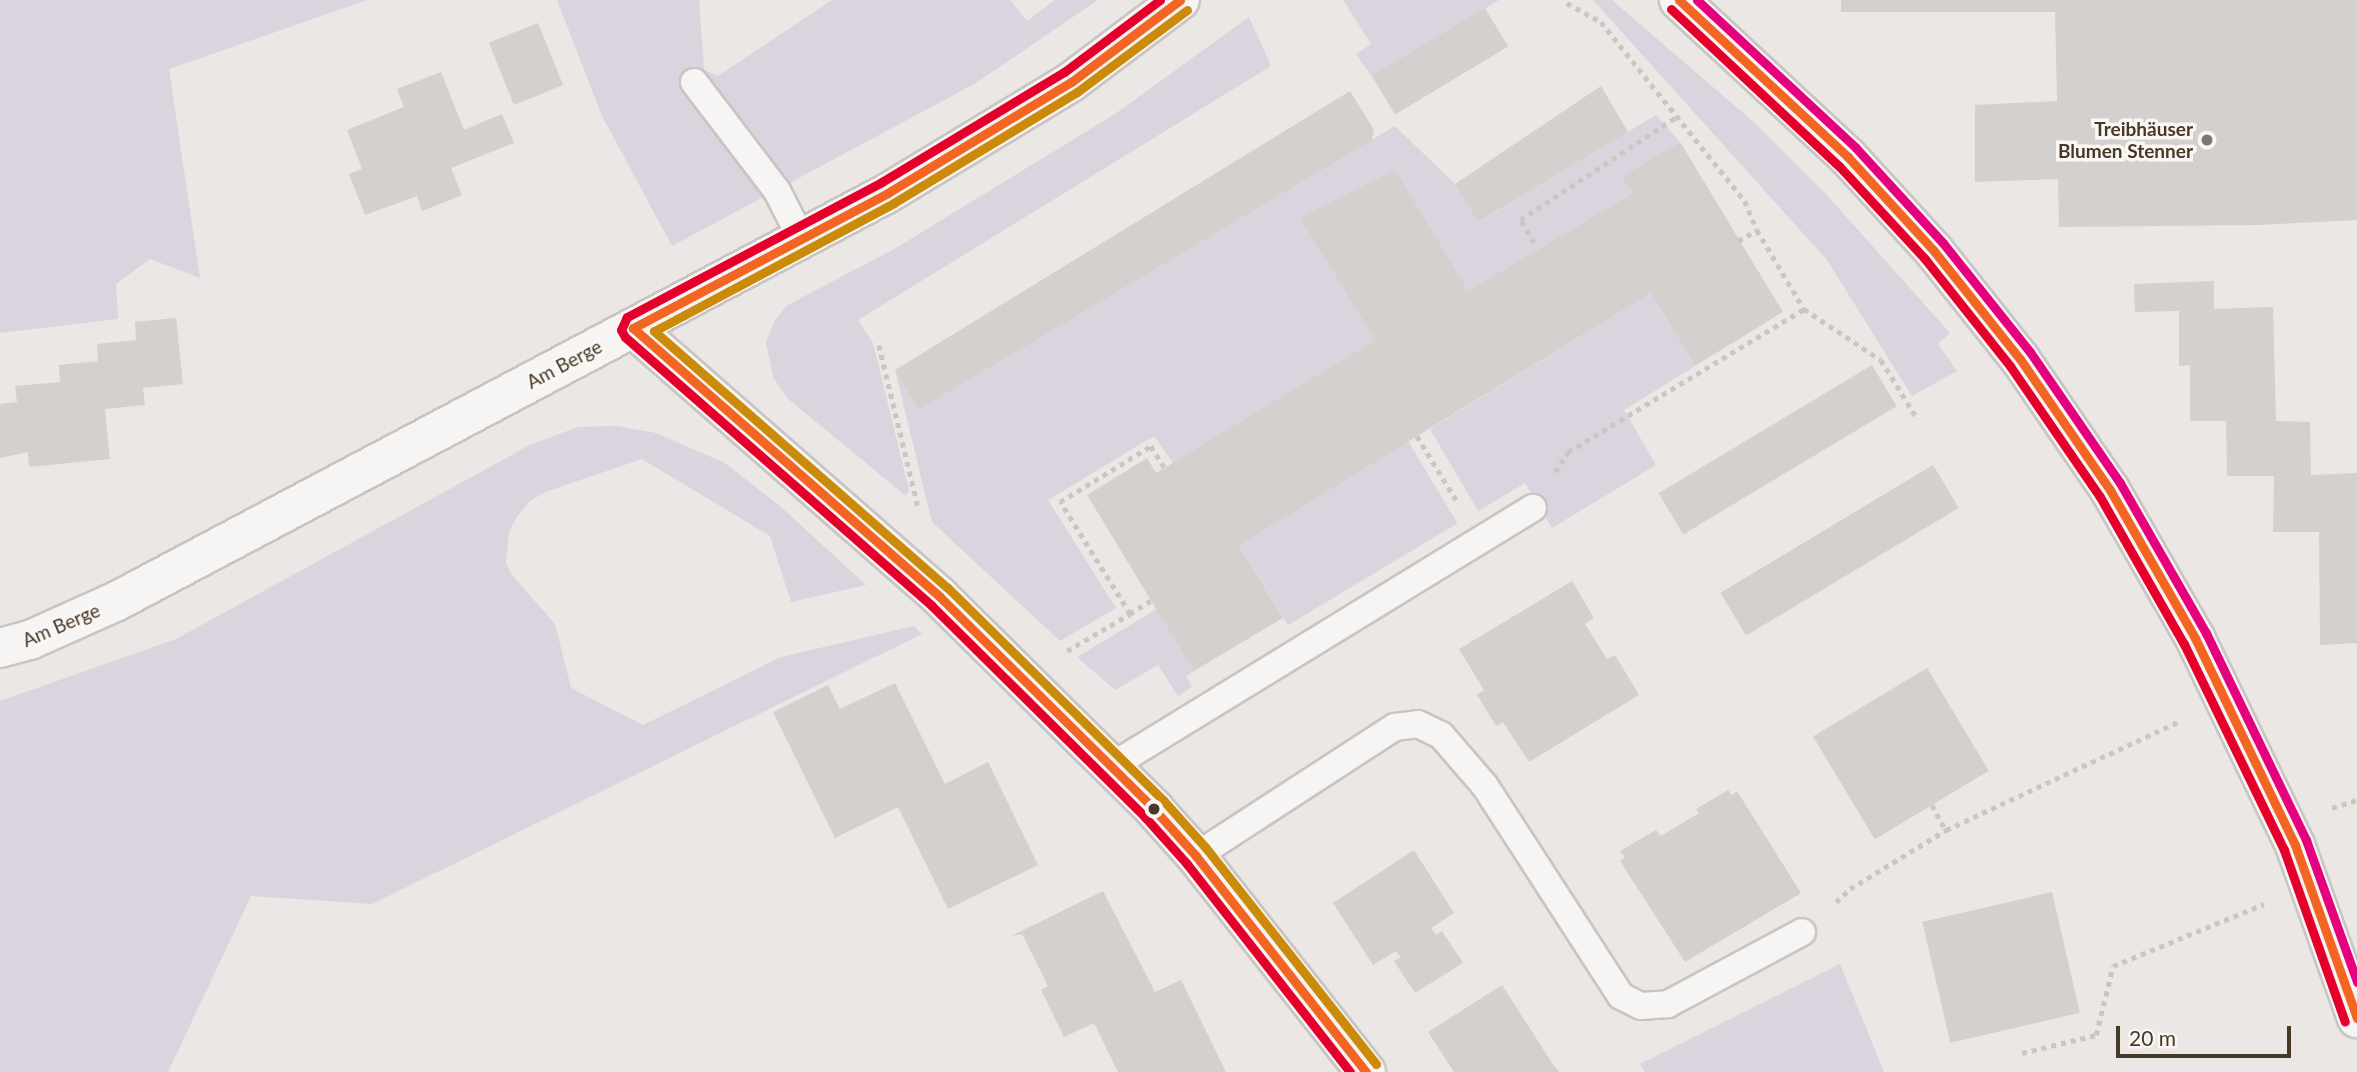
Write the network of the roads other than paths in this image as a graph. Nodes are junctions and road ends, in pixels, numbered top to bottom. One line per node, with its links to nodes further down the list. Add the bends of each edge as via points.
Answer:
1 (1180, 0): 4 (street, Am Berge, via 1071,82 888,193)
2 (1679, 0): 11 (street, via 1848,157 1934,251 2020,359 2110,490 2195,638 2295,845)
3 (694, 82): 4 (lane, via 776,191)
4 (802, 238): 5 (street, Am Berge)
5 (633, 328): 7 (street, Am Berge, via 117,601 30,640); 8 (street, via 895,555)
6 (1533, 508): 8 (lane)
7 (0, 648)
8 (1110, 767): 9 (street)
9 (1196, 856): 10 (lane, via 1395,727 1418,724 1441,735 1485,786 1621,996 1641,1006 1668,1004); 12 (street)
10 (1802, 932)
11 (2357, 1017)
12 (1366, 1072)

